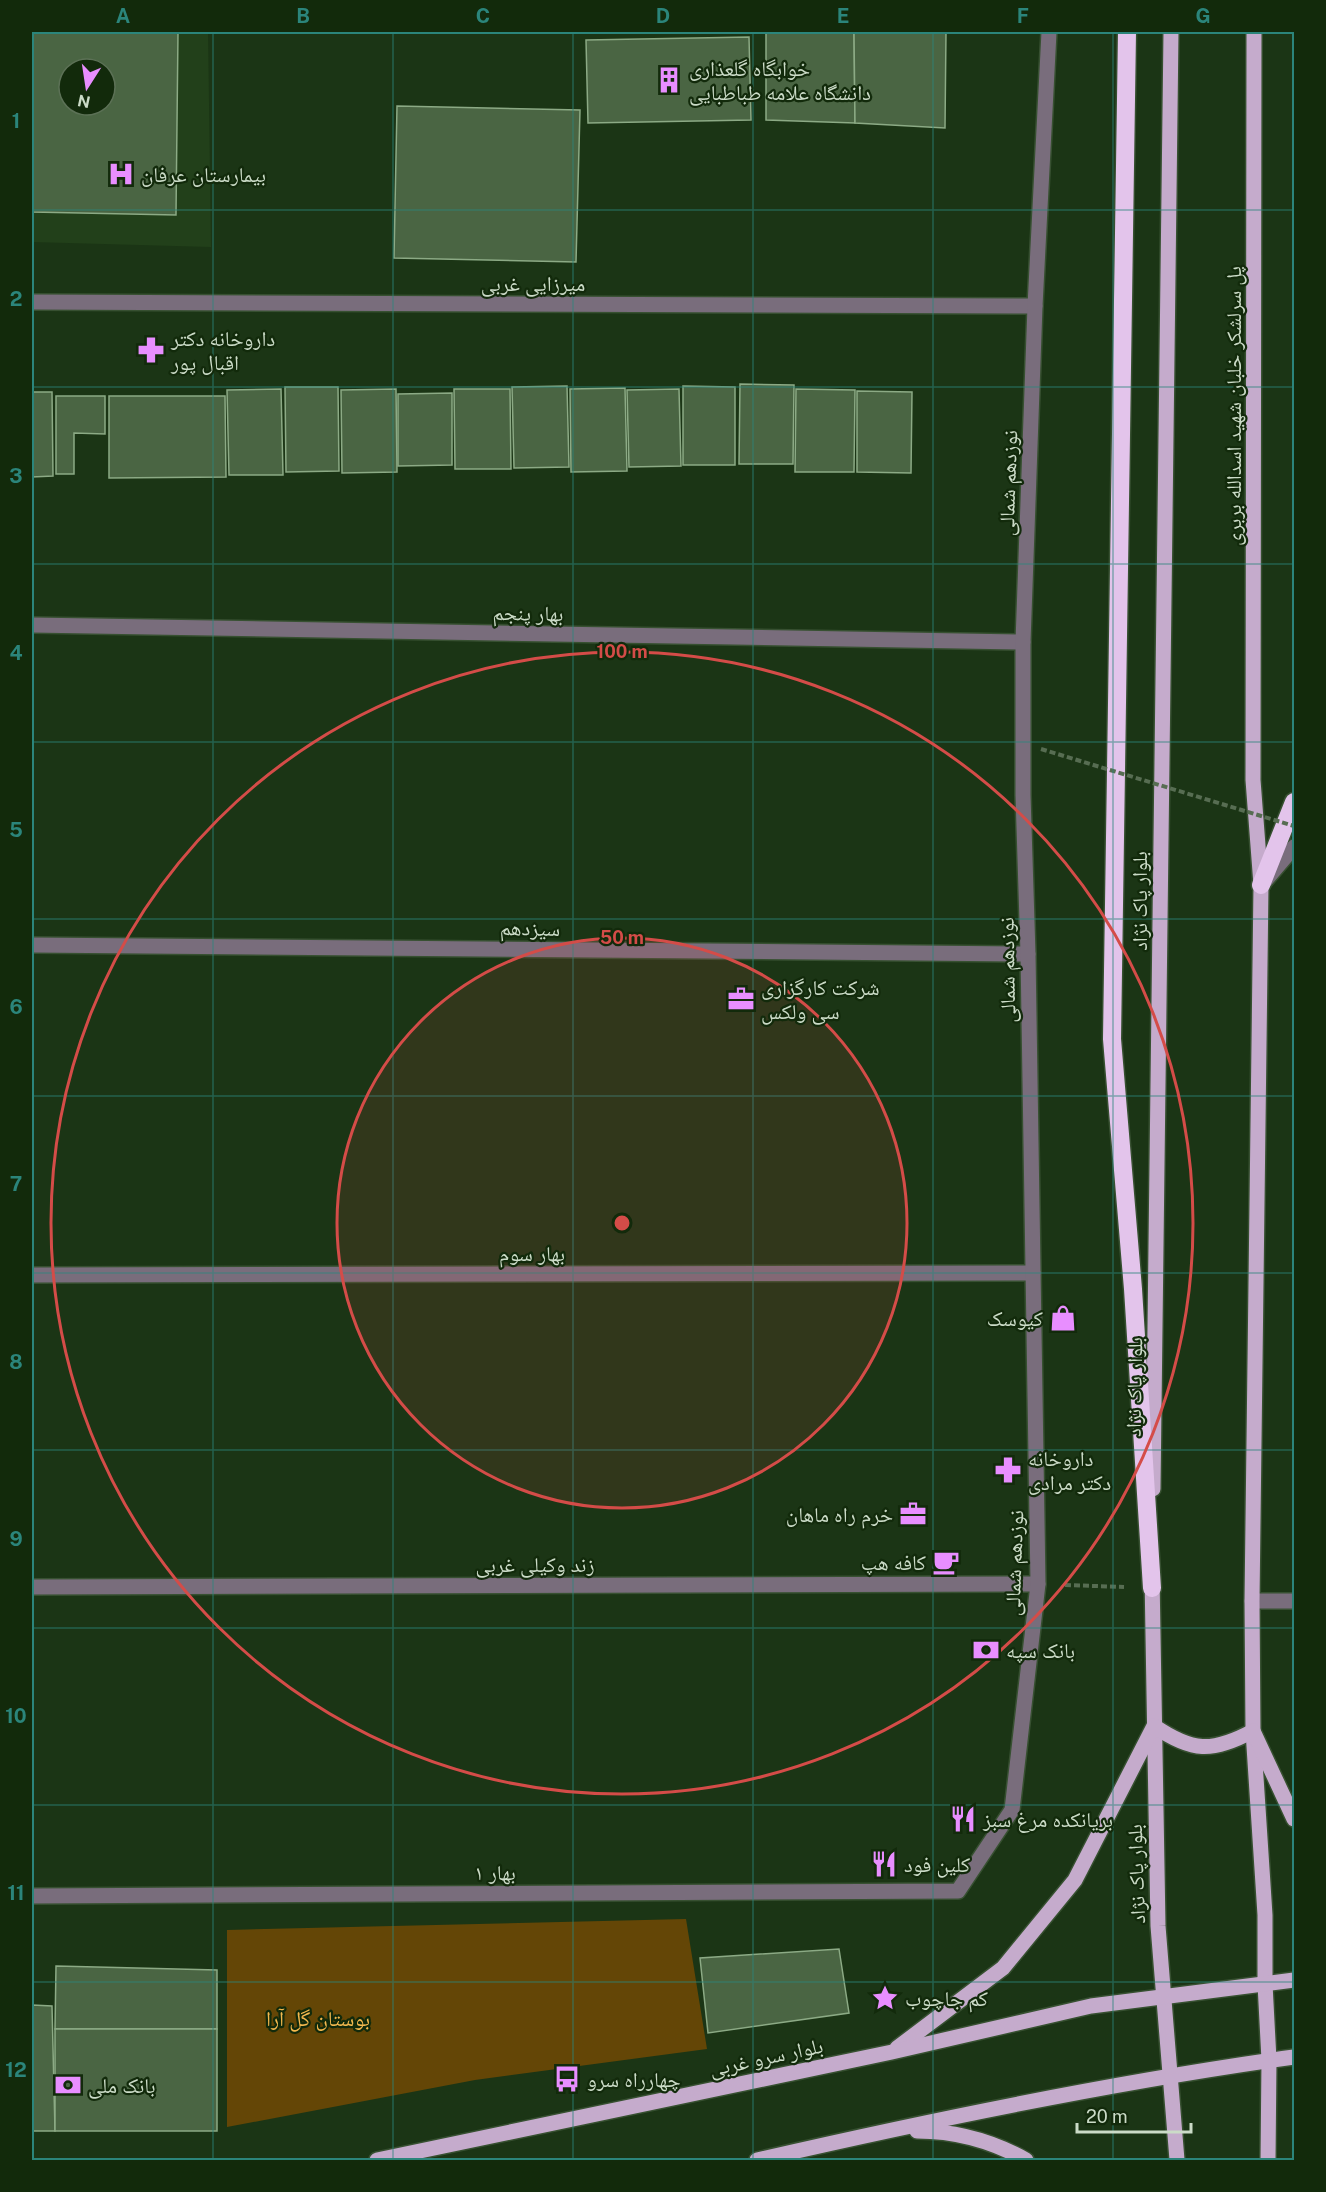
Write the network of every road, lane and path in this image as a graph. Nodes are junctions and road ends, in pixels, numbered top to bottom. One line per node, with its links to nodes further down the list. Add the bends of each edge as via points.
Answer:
1 (1049, 32): 6 (street, نوزدهم شمالی)
2 (1127, 32): 20 (highway, via 1112,1039)
3 (1171, 32): 20 (main road, بلوار پاک نژاد)
4 (1254, 32): 13 (main road, پل سرلشکر خلبان شهید اسدالله بربری, via 1253,780)
5 (32, 302): 6 (street, میرزایی غربی)
6 (1035, 306): 8 (street, نوزدهم شمالی)
7 (32, 625): 8 (street, بهار پنجم)
8 (1023, 642): 15 (street, نوزدهم شمالی)
9 (1041, 749): 11 (path, bridge)
10 (1294, 802): 13 (highway)
11 (1294, 826)
12 (1294, 847): 13 (street)
13 (1261, 885): 21 (main road)
14 (32, 945): 15 (street, سیزدهم)
15 (1028, 954): 16 (street, نوزدهم شمالی)
16 (1034, 1272): 17 (street, بهار سوم); 18 (street, نوزدهم شمالی)
17 (32, 1275)
18 (1038, 1584): 19 (street, زند وکیلی غربی); 20 (path); 26 (street, نوزدهم شمالی, via 1012,1810)
19 (32, 1587)
20 (1152, 1588): 23 (main road, بلوار پاک نژاد)
21 (1252, 1601): 22 (street); 24 (main road)
22 (1294, 1601)
23 (1154, 1726): 24 (main road, via 1176,1741 1203,1747 1229,1744); 30 (main road, بلوار پاک نژاد, via 1158,1926); 31 (main road, via 1075,1880 1003,1968)
24 (1253, 1731): 25 (main road); 29 (main road, via 1265,1915)
25 (1294, 1820)
26 (958, 1891): 27 (street, بهار ۱)
27 (32, 1896)
28 (1294, 1980): 29 (main road)
29 (1265, 1984): 30 (main road, بلوار سرو غربی); 33 (main road)
30 (1164, 1997): 31 (main road, بلوار سرو غربی, via 1090,2006); 34 (main road, بلوار پاک نژاد)
31 (892, 2052): 36 (main road, بلوار سرو غربی)
32 (1294, 2057): 33 (main road)
33 (1269, 2061): 34 (main road); 40 (main road)
34 (1170, 2074): 35 (main road); 39 (main road)
35 (878, 2132): 37 (main road); 38 (main road, via 953,2134 979,2139)
36 (377, 2160)
37 (757, 2160)
38 (1026, 2160)
39 (1177, 2160)
40 (1268, 2160)

